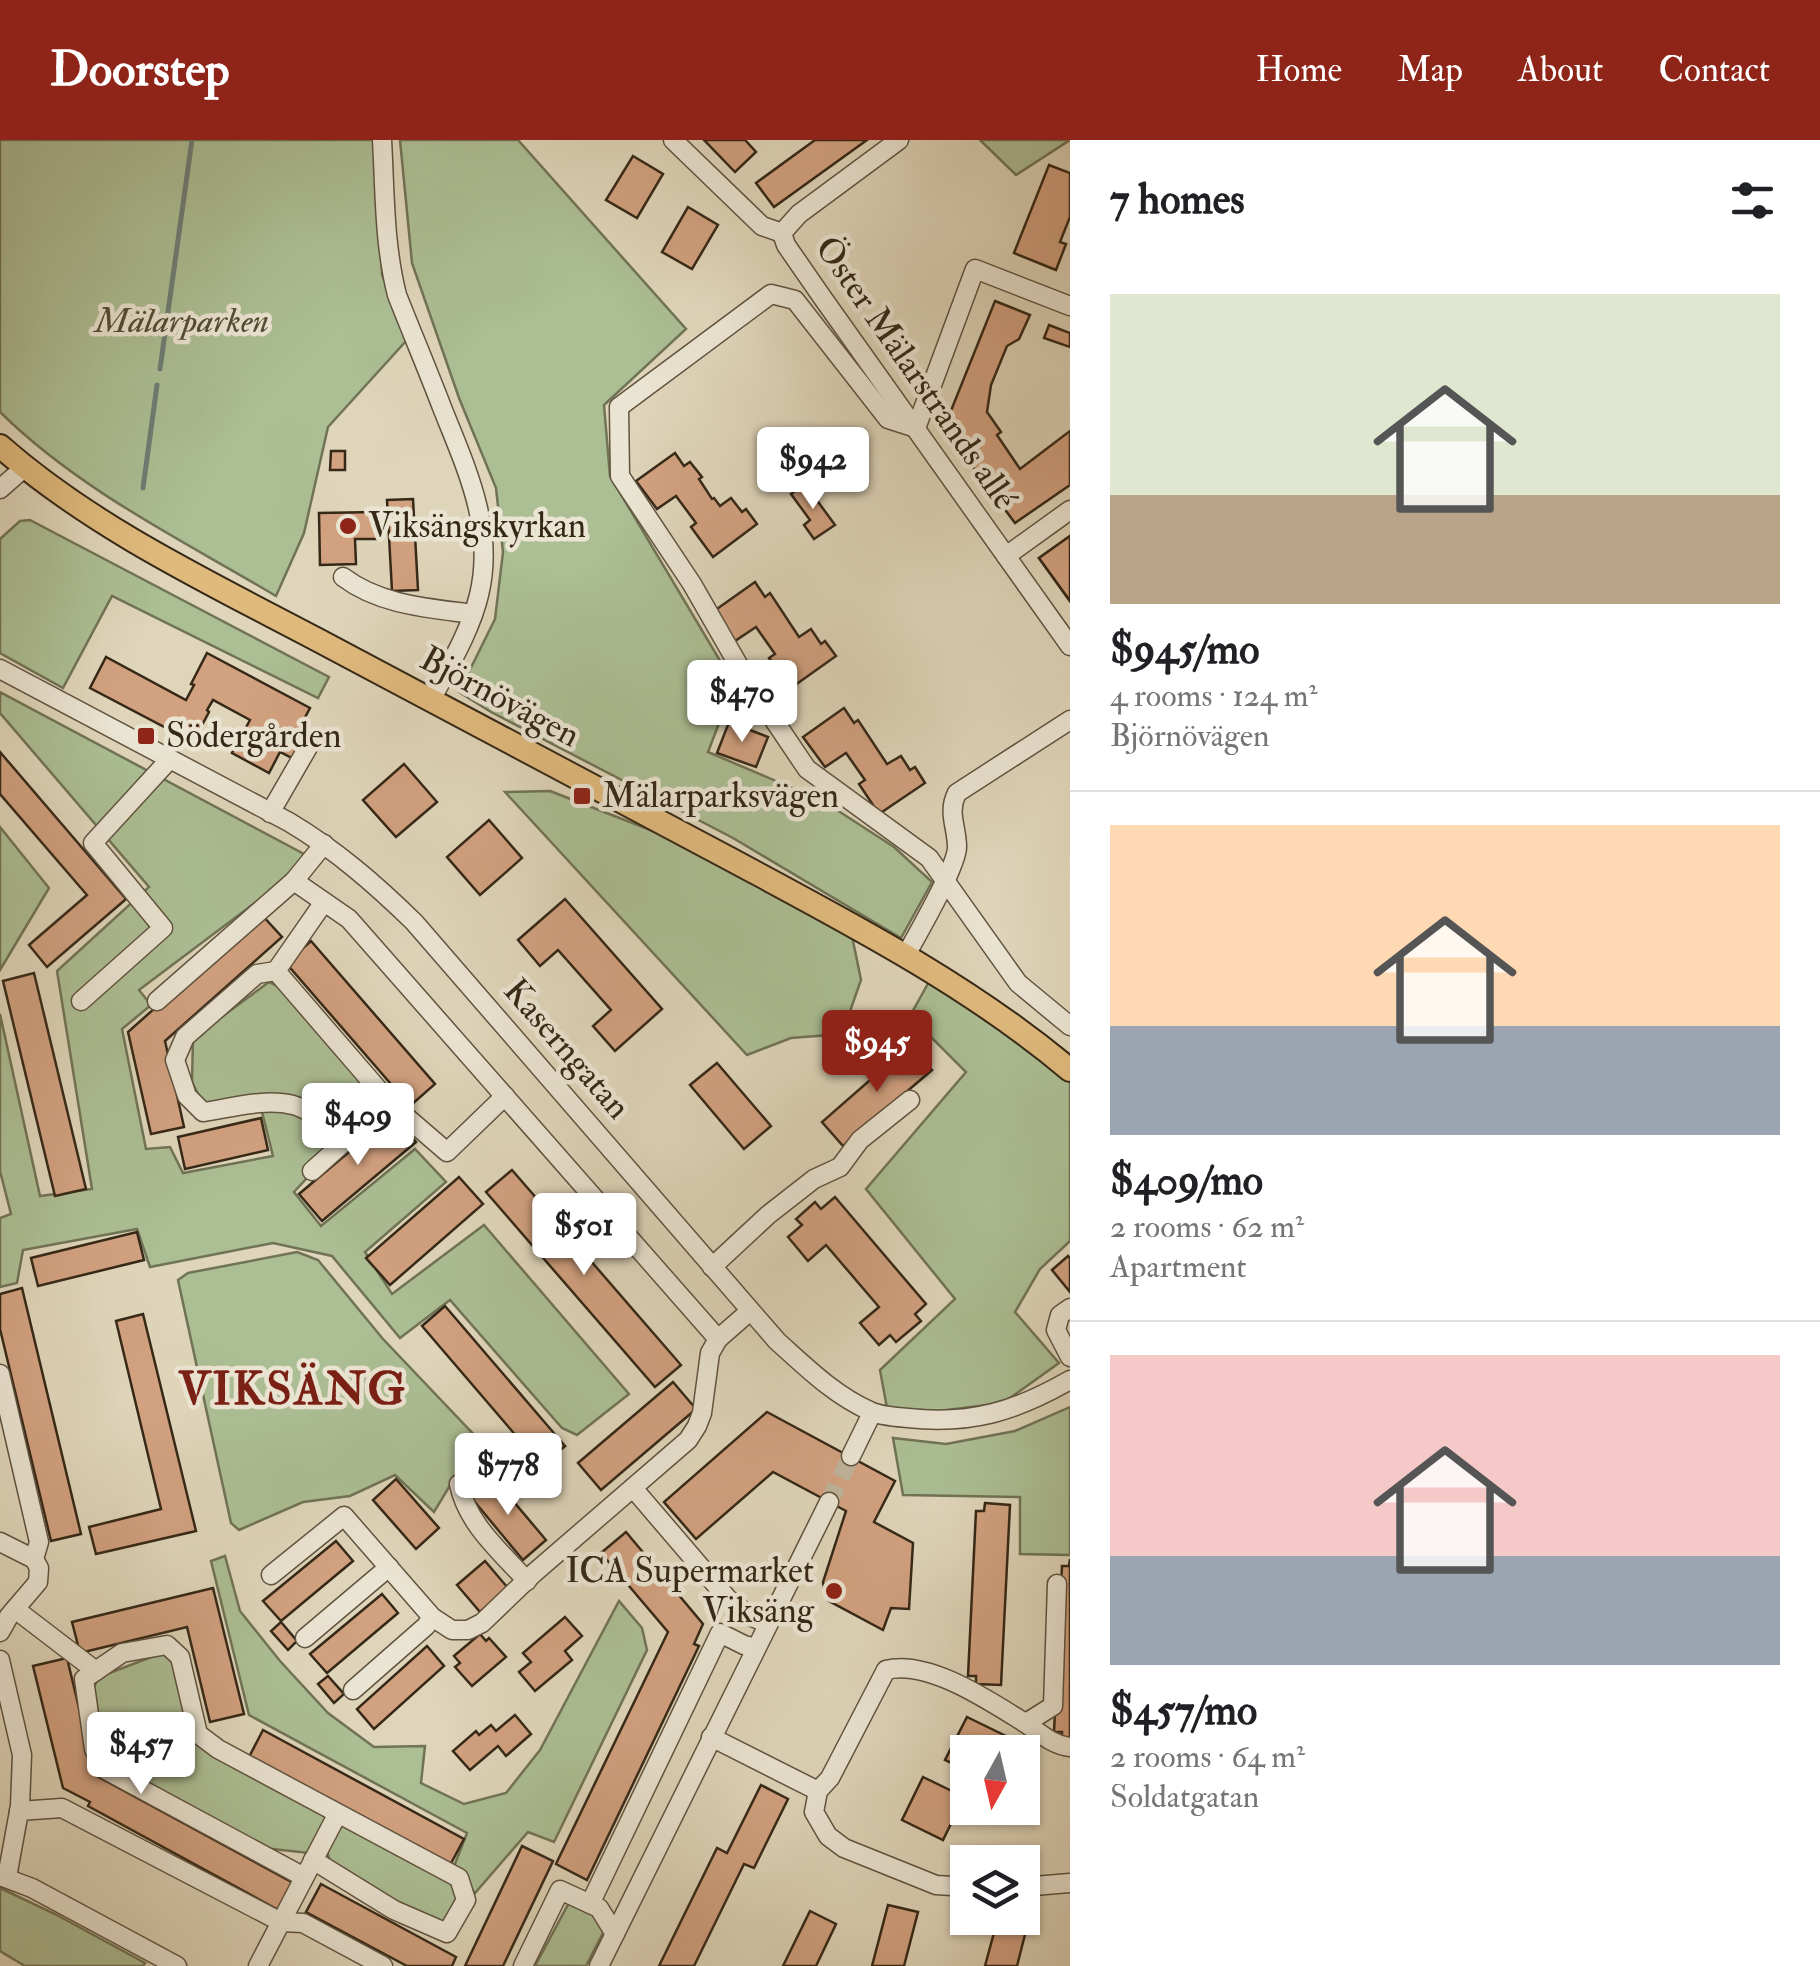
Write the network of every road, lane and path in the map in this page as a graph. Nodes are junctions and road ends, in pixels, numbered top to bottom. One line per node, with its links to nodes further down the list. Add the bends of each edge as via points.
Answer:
1 (382, 140): 13 (street, via 397,295 479,507 484,564)
2 (673, 140): 4 (street, via 762,226)
3 (899, 140): 4 (street)
4 (782, 233): 6 (street, Öster Mälarstrands allé)
5 (1070, 306): 6 (street, via 975,269)
6 (916, 428): 11 (street, Öster Mälarstrands allé); 23 (street, via 888,418 794,300 772,294 619,407 620,476 807,769 929,858)
7 (0, 446): 8 (main road, Björnövägen)
8 (24, 468): 9 (street); 16 (main road, Björnövägen, via 87,514)
9 (0, 489)
10 (1070, 510): 11 (street)
11 (1006, 556): 14 (street, Öster Mälarstrands allé)
12 (343, 577): 13 (street, via 397,603)
13 (473, 614): 16 (street)
14 (1070, 646)
15 (0, 669): 19 (street, Kaserngatan)
16 (431, 700): 25 (main road, Björnövägen)
17 (1070, 720): 23 (street, via 957,792 951,804 958,850)
18 (311, 742): 20 (street)
19 (170, 759): 20 (street, Kaserngatan); 27 (street, via 94,844 164,928)
20 (270, 812): 21 (street, Kaserngatan)
21 (324, 844): 22 (street); 36 (street, Kaserngatan, via 414,922)
22 (294, 881): 24 (street); 28 (street)
23 (944, 881): 25 (street); 29 (street, via 1018,984)
24 (324, 902): 26 (street); 31 (street, via 349,919)
25 (906, 956): 30 (main road, Björnövägen)
26 (276, 972): 33 (street); 34 (street, via 257,974 185,1037 175,1060 187,1096 203,1112 292,1105)
27 (82, 1001)
28 (157, 1001)
29 (1070, 1026)
30 (1070, 1070)
31 (505, 1096): 33 (street, via 447,1152); 39 (street)
32 (910, 1100): 36 (street, via 860,1140 840,1167 814,1179)
33 (389, 1102): 34 (street)
34 (351, 1136): 35 (street)
35 (312, 1171)
36 (712, 1267): 38 (street, Kaserngatan)
37 (1070, 1308): 40 (street, via 1056,1330)
38 (750, 1311): 39 (street); 43 (street, Kaserngatan, via 821,1381)
39 (718, 1339): 47 (street, via 697,1426)
40 (1070, 1356)
41 (0, 1374): 44 (street)
42 (1070, 1380): 43 (street, Kaserngatan, via 1020,1406 966,1420)
43 (872, 1412): 45 (street)
44 (7, 1439): 50 (street, via 38,1542)
45 (850, 1456)
46 (472, 1473): 53 (street, via 459,1484 462,1501 482,1531)
47 (633, 1488): 53 (street); 57 (street, via 728,1599)
48 (828, 1502): 57 (street)
49 (0, 1542): 50 (street)
50 (34, 1558): 55 (street, via 38,1582)
51 (389, 1567): 52 (street, via 344,1516); 56 (street); 59 (street)
52 (271, 1575)
53 (531, 1577): 56 (street, via 468,1630 452,1630)
54 (1057, 1584): 64 (street)
55 (15, 1609): 58 (street); 62 (street)
56 (432, 1617): 63 (street)
57 (768, 1624): 60 (street)
58 (0, 1632)
59 (305, 1638)
60 (756, 1648): 66 (street); 78 (street, via 720,1634)
61 (0, 1660): 70 (street, via 22,1755)
62 (96, 1671): 71 (street, via 122,1653 167,1645 180,1657 198,1734); 74 (street, via 84,1680 94,1749 104,1769)
63 (353, 1690)
64 (1053, 1706): 65 (street); 67 (street)
65 (1026, 1723): 67 (street); 69 (street, via 956,1683 898,1666 886,1670)
66 (711, 1738): 69 (street); 80 (street)
67 (1051, 1742): 68 (street)
68 (1070, 1747)
69 (818, 1791): 77 (street, via 814,1812 835,1843)
70 (18, 1811): 73 (street); 79 (street, via 62,1808)
71 (337, 1815): 72 (street); 72 (street, via 458,1878 466,1900 447,1933 394,1910)
72 (313, 1860): 74 (street)
73 (4, 1876): 81 (street)
74 (304, 1878): 79 (street)
75 (1070, 1883): 76 (street)
76 (1040, 1886)
77 (950, 1887)
78 (590, 1904): 80 (street); 84 (street, via 560,1890)
79 (281, 1922): 82 (street); 83 (street, via 303,1923)
80 (616, 1934): 85 (street)
81 (177, 1966)
82 (258, 1966)
83 (383, 1966)
84 (523, 1966)
85 (599, 1966)

